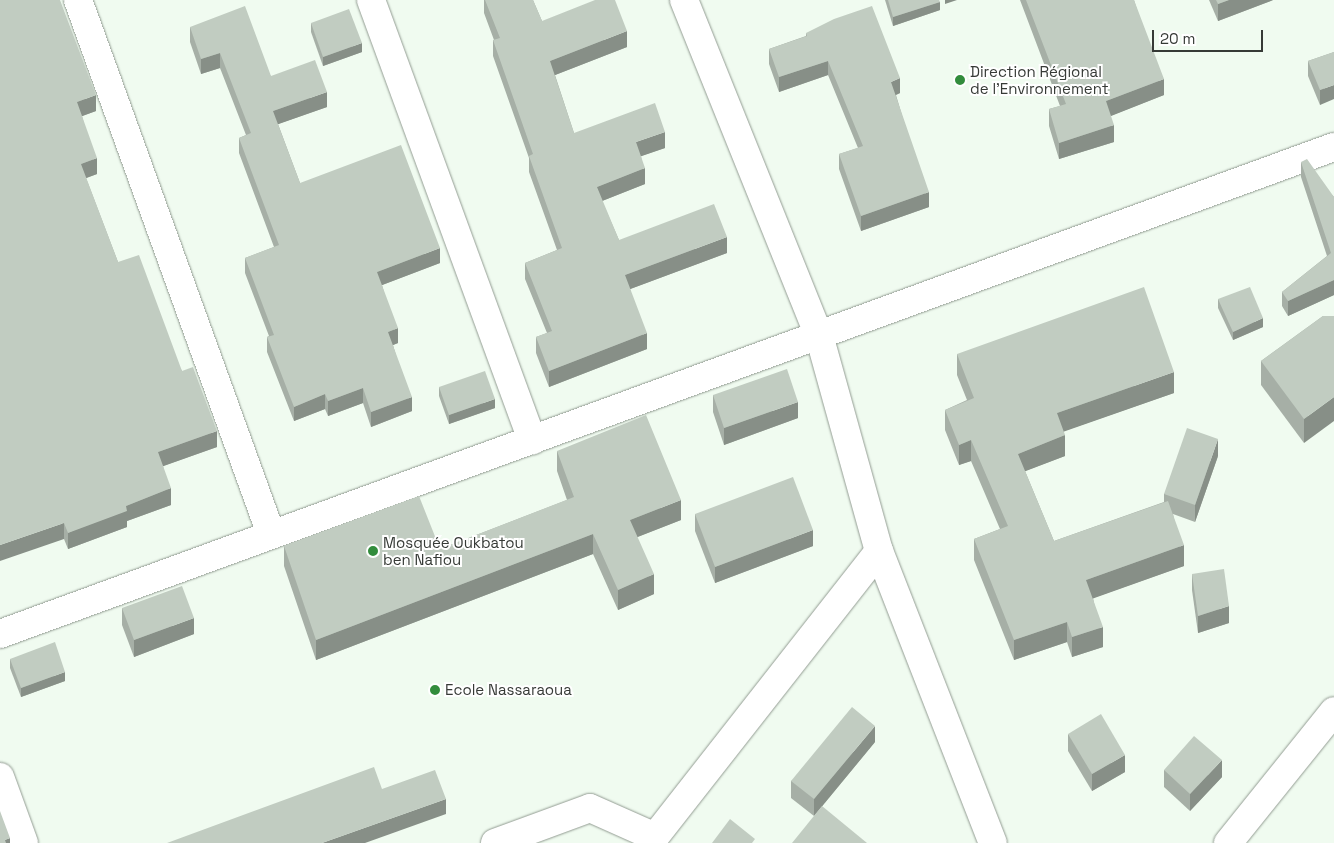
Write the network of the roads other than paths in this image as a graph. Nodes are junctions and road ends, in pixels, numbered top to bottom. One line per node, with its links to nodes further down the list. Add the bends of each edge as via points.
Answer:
1 (78, 0): 7 (street)
2 (371, 0): 6 (street)
3 (684, 0): 5 (street)
4 (1334, 147): 5 (street)
5 (819, 335): 6 (street); 8 (street)
6 (532, 440): 7 (street)
7 (271, 534): 9 (street)
8 (879, 551): 12 (street); 15 (street)
9 (0, 634)
10 (1334, 711): 16 (street)
11 (0, 777): 13 (street)
12 (652, 840): 14 (street, via 590,808)
13 (24, 843)
14 (495, 843)
15 (993, 843)
16 (1228, 843)

